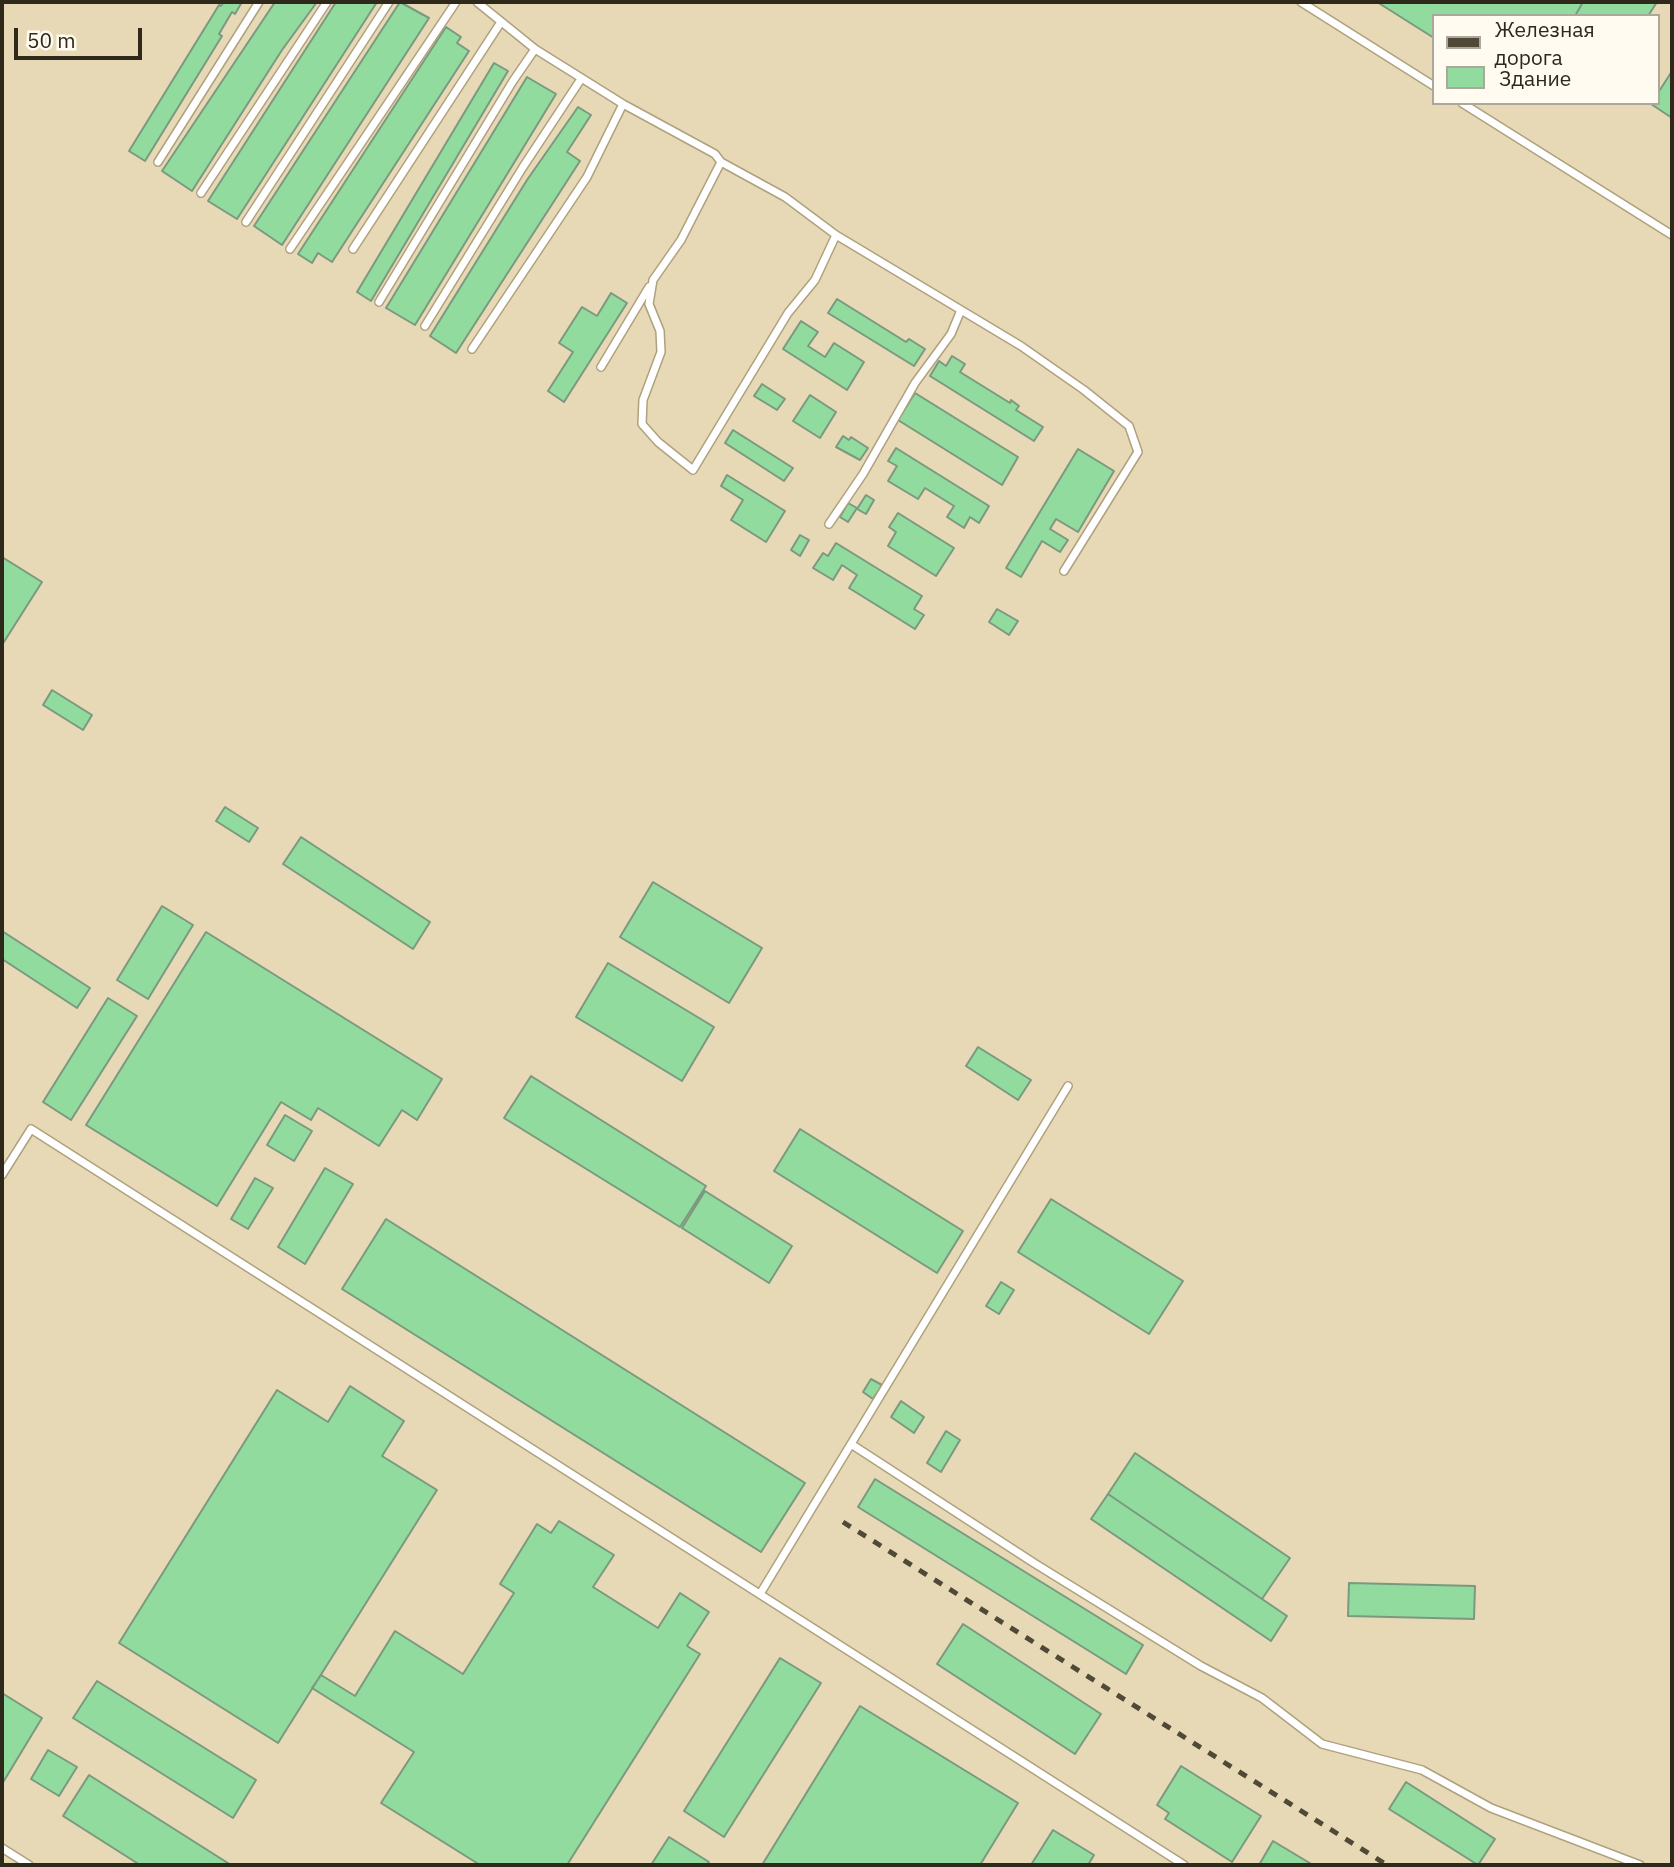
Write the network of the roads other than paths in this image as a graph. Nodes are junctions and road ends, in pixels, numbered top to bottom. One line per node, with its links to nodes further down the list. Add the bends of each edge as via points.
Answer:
1 (259, 2): 13 (lane)
2 (327, 2): 15 (lane)
3 (389, 2): 16 (lane)
4 (456, 2): 19 (lane)
5 (477, 2): 7 (lane)
6 (1301, 2): 10 (lane)
7 (501, 22): 8 (lane); 20 (lane)
8 (535, 49): 9 (lane); 22 (lane)
9 (581, 79): 11 (lane); 24 (lane)
10 (1432, 85)
11 (623, 104): 14 (lane, via 715,154); 25 (lane, via 587,177)
12 (1465, 105): 18 (lane)
13 (158, 162)
14 (721, 162): 17 (lane, via 785,197); 21 (lane, via 681,240)
15 (201, 193)
16 (246, 222)
17 (836, 235): 21 (lane, via 815,280 788,313 693,470 642,424 643,400 661,352 660,331 649,304); 23 (lane)
18 (1672, 235)
19 (290, 249)
20 (353, 249)
21 (653, 280): 26 (lane)
22 (379, 302)
23 (961, 310): 27 (lane); 28 (lane, via 1032,354 1129,426 1138,452)
24 (425, 326)
25 (472, 349)
26 (601, 367)
27 (829, 524)
28 (1064, 571)
29 (1068, 1086): 31 (lane)
30 (2, 1175): 32 (lane, via 31,1129)
31 (850, 1444): 32 (lane); 36 (lane, via 1034,1563 1262,1698 1322,1744 1422,1770 1491,1808)
32 (760, 1594): 35 (lane)
33 (2, 1848): 34 (lane)
34 (29, 1865)
35 (1184, 1865)
36 (1640, 1865)

